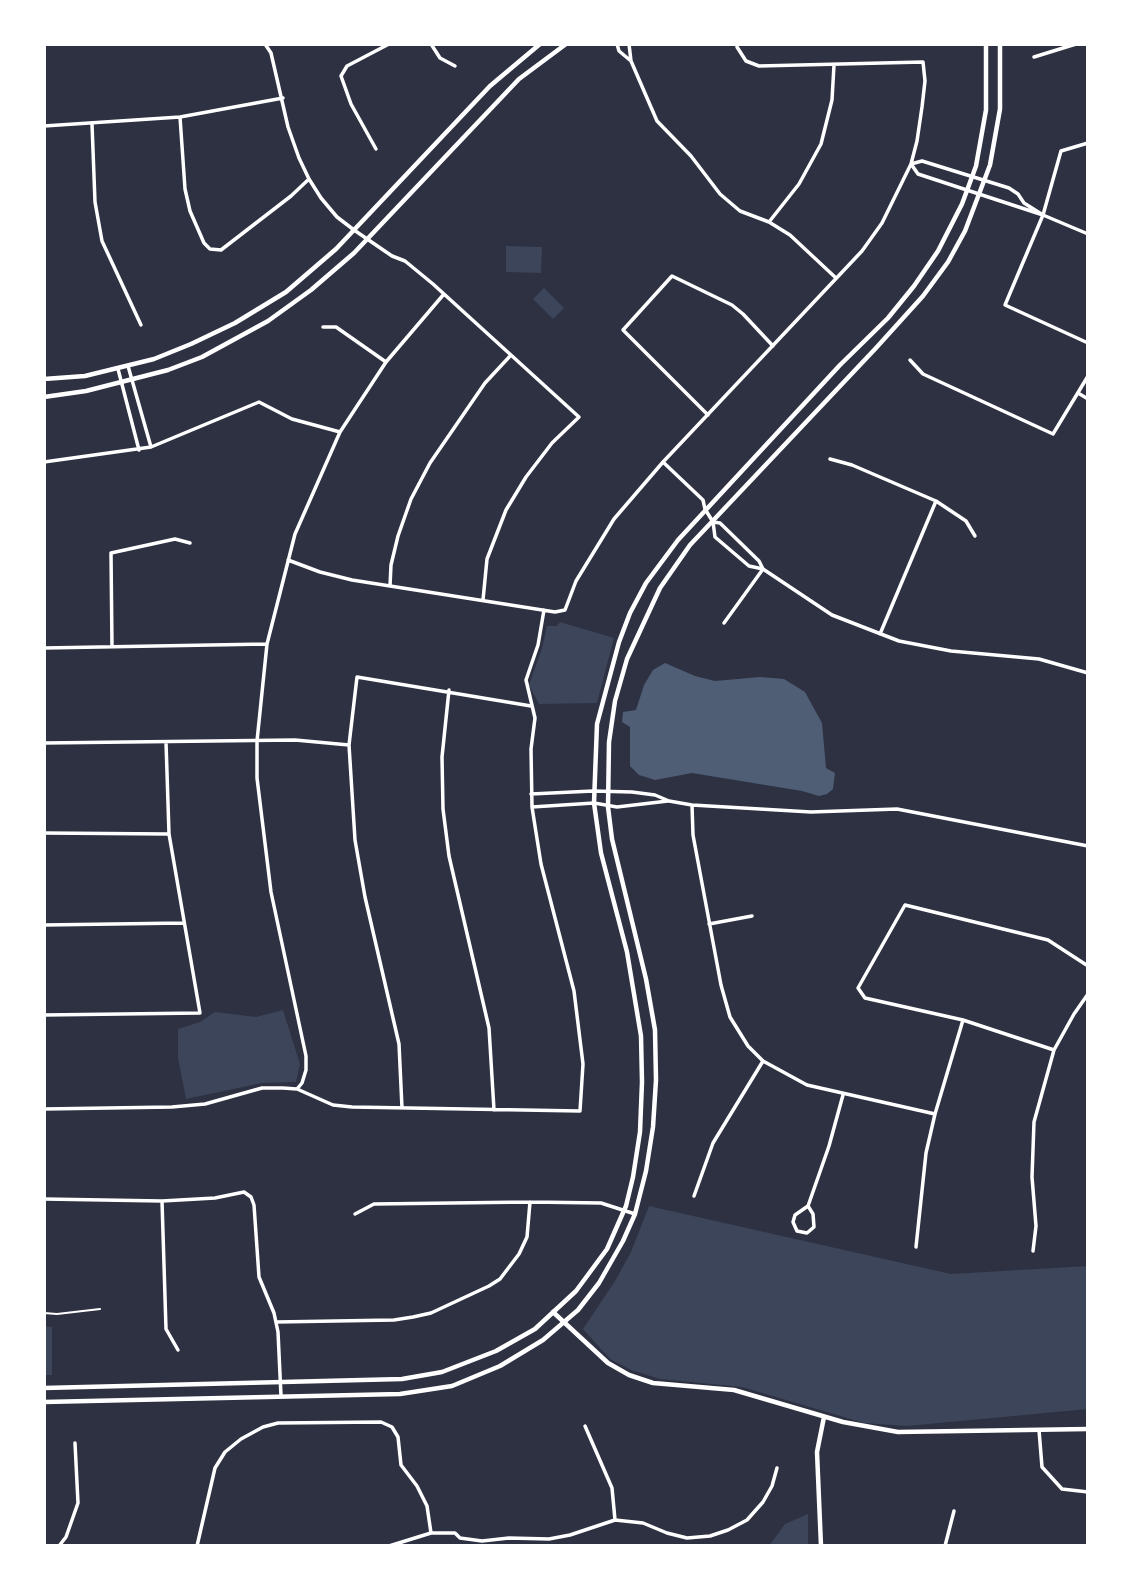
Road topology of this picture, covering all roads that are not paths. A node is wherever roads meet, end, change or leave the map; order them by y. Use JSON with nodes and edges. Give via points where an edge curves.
{"nodes":[{"id":1,"x":265,"y":44,"type":"edge"},
{"id":2,"x":389,"y":44,"type":"edge"},
{"id":3,"x":431,"y":44,"type":"edge"},
{"id":4,"x":540,"y":44,"type":"edge"},
{"id":5,"x":566,"y":44,"type":"edge"},
{"id":6,"x":617,"y":44,"type":"edge"},
{"id":7,"x":629,"y":44,"type":"edge"},
{"id":8,"x":986,"y":44,"type":"edge"},
{"id":9,"x":1000,"y":44,"type":"edge"},
{"id":10,"x":1076,"y":44,"type":"edge"},
{"id":11,"x":737,"y":47,"type":"dead end"},
{"id":12,"x":1034,"y":57,"type":"dead end"},
{"id":13,"x":631,"y":61,"type":"junction"},
{"id":14,"x":834,"y":65,"type":"junction"},
{"id":15,"x":455,"y":66,"type":"dead end"},
{"id":16,"x":283,"y":98,"type":"junction"},
{"id":17,"x":180,"y":117,"type":"junction"},
{"id":18,"x":92,"y":124,"type":"junction"},
{"id":19,"x":44,"y":126,"type":"edge"},
{"id":20,"x":1088,"y":143,"type":"edge"},
{"id":21,"x":376,"y":149,"type":"dead end"},
{"id":22,"x":911,"y":164,"type":"junction"},
{"id":23,"x":972,"y":177,"type":"junction"},
{"id":24,"x":309,"y":179,"type":"junction"},
{"id":25,"x":985,"y":181,"type":"junction"},
{"id":26,"x":967,"y":191,"type":"junction"},
{"id":27,"x":979,"y":195,"type":"junction"},
{"id":28,"x":1043,"y":215,"type":"junction"},
{"id":29,"x":769,"y":222,"type":"junction"},
{"id":30,"x":354,"y":230,"type":"junction"},
{"id":31,"x":1088,"y":234,"type":"edge"},
{"id":32,"x":368,"y":239,"type":"junction"},
{"id":33,"x":836,"y":278,"type":"junction"},
{"id":34,"x":444,"y":294,"type":"junction"},
{"id":35,"x":141,"y":325,"type":"dead end"},
{"id":36,"x":323,"y":327,"type":"dead end"},
{"id":37,"x":1088,"y":343,"type":"edge"},
{"id":38,"x":773,"y":346,"type":"junction"},
{"id":39,"x":511,"y":355,"type":"junction"},
{"id":40,"x":910,"y":360,"type":"dead end"},
{"id":41,"x":386,"y":362,"type":"junction"},
{"id":42,"x":128,"y":366,"type":"junction"},
{"id":43,"x":118,"y":369,"type":"junction"},
{"id":44,"x":1088,"y":376,"type":"edge"},
{"id":45,"x":44,"y":379,"type":"edge"},
{"id":46,"x":132,"y":381,"type":"junction"},
{"id":47,"x":122,"y":383,"type":"junction"},
{"id":48,"x":1078,"y":393,"type":"junction"},
{"id":49,"x":44,"y":397,"type":"edge"},
{"id":50,"x":1088,"y":399,"type":"edge"},
{"id":51,"x":708,"y":415,"type":"junction"},
{"id":52,"x":340,"y":432,"type":"junction"},
{"id":53,"x":151,"y":447,"type":"junction"},
{"id":54,"x":139,"y":450,"type":"junction"},
{"id":55,"x":830,"y":459,"type":"dead end"},
{"id":56,"x":663,"y":462,"type":"junction"},
{"id":57,"x":44,"y":463,"type":"edge"},
{"id":58,"x":936,"y":501,"type":"junction"},
{"id":59,"x":705,"y":509,"type":"junction"},
{"id":60,"x":713,"y":522,"type":"junction"},
{"id":61,"x":975,"y":536,"type":"dead end"},
{"id":62,"x":190,"y":543,"type":"dead end"},
{"id":63,"x":288,"y":560,"type":"junction"},
{"id":64,"x":763,"y":569,"type":"junction"},
{"id":65,"x":390,"y":586,"type":"junction"},
{"id":66,"x":483,"y":600,"type":"junction"},
{"id":67,"x":544,"y":610,"type":"junction"},
{"id":68,"x":724,"y":623,"type":"dead end"},
{"id":69,"x":880,"y":634,"type":"junction"},
{"id":70,"x":267,"y":645,"type":"junction"},
{"id":71,"x":111,"y":647,"type":"junction"},
{"id":72,"x":44,"y":648,"type":"edge"},
{"id":73,"x":1088,"y":673,"type":"edge"},
{"id":74,"x":449,"y":691,"type":"junction"},
{"id":75,"x":531,"y":706,"type":"junction"},
{"id":76,"x":257,"y":741,"type":"junction"},
{"id":77,"x":166,"y":742,"type":"junction"},
{"id":78,"x":44,"y":743,"type":"edge"},
{"id":79,"x":349,"y":745,"type":"junction"},
{"id":80,"x":593,"y":791,"type":"junction"},
{"id":81,"x":607,"y":791,"type":"junction"},
{"id":82,"x":531,"y":794,"type":"junction"},
{"id":83,"x":669,"y":801,"type":"junction"},
{"id":84,"x":594,"y":803,"type":"junction"},
{"id":85,"x":692,"y":805,"type":"junction"},
{"id":86,"x":532,"y":807,"type":"junction"},
{"id":87,"x":608,"y":807,"type":"junction"},
{"id":88,"x":44,"y":833,"type":"edge"},
{"id":89,"x":169,"y":834,"type":"junction"},
{"id":90,"x":1088,"y":846,"type":"edge"},
{"id":91,"x":752,"y":916,"type":"dead end"},
{"id":92,"x":183,"y":923,"type":"junction"},
{"id":93,"x":709,"y":924,"type":"junction"},
{"id":94,"x":44,"y":925,"type":"edge"},
{"id":95,"x":1088,"y":966,"type":"edge"},
{"id":96,"x":1088,"y":994,"type":"edge"},
{"id":97,"x":44,"y":1015,"type":"edge"},
{"id":98,"x":963,"y":1020,"type":"junction"},
{"id":99,"x":1054,"y":1050,"type":"junction"},
{"id":100,"x":763,"y":1061,"type":"junction"},
{"id":101,"x":297,"y":1089,"type":"junction"},
{"id":102,"x":842,"y":1095,"type":"junction"},
{"id":103,"x":402,"y":1108,"type":"junction"},
{"id":104,"x":44,"y":1109,"type":"edge"},
{"id":105,"x":494,"y":1110,"type":"junction"},
{"id":106,"x":935,"y":1114,"type":"junction"},
{"id":107,"x":694,"y":1196,"type":"dead end"},
{"id":108,"x":44,"y":1199,"type":"edge"},
{"id":109,"x":162,"y":1201,"type":"junction"},
{"id":110,"x":530,"y":1202,"type":"junction"},
{"id":111,"x":808,"y":1206,"type":"junction"},
{"id":112,"x":624,"y":1210,"type":"junction"},
{"id":113,"x":355,"y":1214,"type":"dead end"},
{"id":114,"x":635,"y":1214,"type":"junction"},
{"id":115,"x":916,"y":1247,"type":"dead end"},
{"id":116,"x":1033,"y":1251,"type":"dead end"},
{"id":117,"x":100,"y":1309,"type":"dead end"},
{"id":118,"x":44,"y":1312,"type":"edge"},
{"id":119,"x":554,"y":1312,"type":"junction"},
{"id":120,"x":564,"y":1321,"type":"junction"},
{"id":121,"x":275,"y":1322,"type":"junction"},
{"id":122,"x":178,"y":1350,"type":"dead end"},
{"id":123,"x":281,"y":1381,"type":"junction"},
{"id":124,"x":44,"y":1388,"type":"edge"},
{"id":125,"x":281,"y":1396,"type":"junction"},
{"id":126,"x":44,"y":1402,"type":"edge"},
{"id":127,"x":824,"y":1417,"type":"junction"},
{"id":128,"x":585,"y":1426,"type":"dead end"},
{"id":129,"x":1088,"y":1429,"type":"edge"},
{"id":130,"x":1038,"y":1430,"type":"junction"},
{"id":131,"x":75,"y":1443,"type":"dead end"},
{"id":132,"x":777,"y":1468,"type":"dead end"},
{"id":133,"x":1088,"y":1492,"type":"edge"},
{"id":134,"x":954,"y":1511,"type":"dead end"},
{"id":135,"x":615,"y":1520,"type":"junction"},
{"id":136,"x":431,"y":1533,"type":"junction"},
{"id":137,"x":59,"y":1546,"type":"edge"},
{"id":138,"x":197,"y":1546,"type":"edge"},
{"id":139,"x":389,"y":1546,"type":"edge"},
{"id":140,"x":821,"y":1546,"type":"edge"},
{"id":141,"x":945,"y":1546,"type":"edge"}],
"edges":[{"from":1,"to":16,"type":"street"},
{"from":2,"to":21,"type":"street","via":[[347,66],[341,76]]},
{"from":3,"to":15,"type":"street","via":[[440,58]]},
{"from":4,"to":30,"type":"main road","via":[[491,86]]},
{"from":5,"to":32,"type":"main road","via":[[519,79]]},
{"from":6,"to":13,"type":"street"},
{"from":7,"to":13,"type":"street"},
{"from":8,"to":23,"type":"main road","via":[[986,110]]},
{"from":9,"to":25,"type":"main road","via":[[1000,109]]},
{"from":10,"to":12,"type":"street"},
{"from":11,"to":14,"type":"street","via":[[746,61],[759,66]]},
{"from":13,"to":29,"type":"street","via":[[657,121],[720,194],[740,211]]},
{"from":14,"to":22,"type":"street","via":[[923,62],[922,107]]},
{"from":14,"to":29,"type":"street","via":[[832,100],[821,144],[799,184]]},
{"from":16,"to":17,"type":"street"},
{"from":16,"to":24,"type":"street","via":[[288,127]]},
{"from":17,"to":18,"type":"street"},
{"from":17,"to":24,"type":"street","via":[[185,189],[190,211],[210,249],[221,250]]},
{"from":18,"to":19,"type":"street"},
{"from":18,"to":35,"type":"street","via":[[95,202],[103,241]]},
{"from":20,"to":28,"type":"street","via":[[1061,151]]},
{"from":22,"to":23,"type":"street","via":[[922,161]]},
{"from":22,"to":26,"type":"street","via":[[918,174]]},
{"from":22,"to":33,"type":"street","via":[[882,223]]},
{"from":23,"to":25,"type":"street"},
{"from":23,"to":26,"type":"main road"},
{"from":24,"to":30,"type":"street","via":[[337,217]]},
{"from":25,"to":27,"type":"main road"},
{"from":25,"to":28,"type":"street","via":[[1009,188]]},
{"from":26,"to":27,"type":"street"},
{"from":26,"to":59,"type":"main road","via":[[938,251],[888,318]]},
{"from":27,"to":28,"type":"street"},
{"from":27,"to":60,"type":"main road","via":[[948,262],[923,296]]},
{"from":28,"to":31,"type":"street"},
{"from":28,"to":37,"type":"street","via":[[1005,304]]},
{"from":29,"to":33,"type":"street","via":[[790,234]]},
{"from":30,"to":32,"type":"street"},
{"from":30,"to":42,"type":"main road","via":[[286,292],[235,323]]},
{"from":32,"to":34,"type":"street","via":[[415,268]]},
{"from":32,"to":46,"type":"main road","via":[[268,321],[202,357]]},
{"from":33,"to":38,"type":"street"},
{"from":34,"to":39,"type":"street"},
{"from":34,"to":41,"type":"street"},
{"from":36,"to":41,"type":"street","via":[[336,327]]},
{"from":38,"to":51,"type":"street"},
{"from":38,"to":51,"type":"street","via":[[732,306],[672,276],[622,330]]},
{"from":39,"to":65,"type":"street","via":[[455,424],[411,499],[398,536]]},
{"from":39,"to":66,"type":"street","via":[[579,417],[552,443],[506,510],[487,559]]},
{"from":40,"to":48,"type":"street","via":[[923,374],[1053,434]]},
{"from":41,"to":52,"type":"street"},
{"from":42,"to":43,"type":"main road"},
{"from":42,"to":46,"type":"street"},
{"from":43,"to":45,"type":"main road"},
{"from":43,"to":47,"type":"street"},
{"from":44,"to":48,"type":"street"},
{"from":46,"to":47,"type":"main road"},
{"from":46,"to":53,"type":"street"},
{"from":47,"to":49,"type":"main road"},
{"from":47,"to":54,"type":"street"},
{"from":48,"to":50,"type":"street"},
{"from":51,"to":56,"type":"street"},
{"from":52,"to":53,"type":"street","via":[[292,419],[259,402]]},
{"from":52,"to":63,"type":"street"},
{"from":53,"to":54,"type":"street"},
{"from":54,"to":57,"type":"street"},
{"from":55,"to":58,"type":"street"},
{"from":56,"to":59,"type":"street","via":[[703,500]]},
{"from":56,"to":67,"type":"street","via":[[614,519],[576,581],[565,610]]},
{"from":58,"to":61,"type":"street","via":[[966,520]]},
{"from":58,"to":69,"type":"street"},
{"from":59,"to":60,"type":"street"},
{"from":59,"to":80,"type":"main road","via":[[646,583],[630,613],[597,724]]},
{"from":60,"to":64,"type":"street","via":[[720,523]]},
{"from":60,"to":64,"type":"street","via":[[715,537],[749,566]]},
{"from":60,"to":81,"type":"main road","via":[[690,545],[660,588],[627,659],[615,701]]},
{"from":62,"to":71,"type":"street","via":[[175,539],[111,553]]},
{"from":63,"to":65,"type":"street","via":[[320,572]]},
{"from":63,"to":70,"type":"street"},
{"from":64,"to":68,"type":"street"},
{"from":64,"to":69,"type":"street","via":[[832,615]]},
{"from":65,"to":66,"type":"street"},
{"from":66,"to":67,"type":"street"},
{"from":67,"to":75,"type":"street","via":[[526,680]]},
{"from":69,"to":73,"type":"street","via":[[951,651],[1040,659]]},
{"from":70,"to":71,"type":"street"},
{"from":70,"to":76,"type":"street"},
{"from":71,"to":72,"type":"street"},
{"from":74,"to":75,"type":"street"},
{"from":74,"to":79,"type":"street","via":[[357,677]]},
{"from":74,"to":105,"type":"street","via":[[442,757],[443,808],[449,856],[489,1028]]},
{"from":75,"to":82,"type":"street","via":[[535,718]]},
{"from":76,"to":77,"type":"street"},
{"from":76,"to":79,"type":"street"},
{"from":76,"to":101,"type":"street","via":[[271,891],[306,1056],[306,1070]]},
{"from":77,"to":78,"type":"street"},
{"from":77,"to":89,"type":"street"},
{"from":79,"to":103,"type":"street","via":[[355,840],[399,1045]]},
{"from":80,"to":81,"type":"street"},
{"from":80,"to":82,"type":"street"},
{"from":80,"to":84,"type":"main road"},
{"from":81,"to":83,"type":"street","via":[[655,795]]},
{"from":81,"to":87,"type":"main road"},
{"from":82,"to":86,"type":"street"},
{"from":83,"to":85,"type":"street"},
{"from":83,"to":87,"type":"street"},
{"from":84,"to":86,"type":"street"},
{"from":84,"to":87,"type":"street"},
{"from":84,"to":112,"type":"main road","via":[[641,1035],[640,1132]]},
{"from":85,"to":90,"type":"street","via":[[826,813],[897,809]]},
{"from":85,"to":93,"type":"street"},
{"from":86,"to":105,"type":"street","via":[[541,864],[574,991],[583,1064],[580,1111]]},
{"from":87,"to":114,"type":"main road","via":[[655,1030],[653,1126]]},
{"from":88,"to":89,"type":"street"},
{"from":89,"to":92,"type":"street"},
{"from":91,"to":93,"type":"street"},
{"from":92,"to":94,"type":"street"},
{"from":92,"to":97,"type":"street","via":[[201,1013]]},
{"from":93,"to":100,"type":"street","via":[[730,1017]]},
{"from":95,"to":98,"type":"street","via":[[1048,940],[905,905],[859,988],[865,998]]},
{"from":96,"to":99,"type":"street"},
{"from":98,"to":99,"type":"street"},
{"from":98,"to":106,"type":"street"},
{"from":99,"to":116,"type":"street","via":[[1034,1122]]},
{"from":100,"to":102,"type":"street","via":[[807,1086]]},
{"from":100,"to":107,"type":"street","via":[[713,1143]]},
{"from":101,"to":103,"type":"street","via":[[333,1105]]},
{"from":101,"to":104,"type":"street","via":[[262,1088],[205,1104],[173,1107]]},
{"from":102,"to":106,"type":"street"},
{"from":102,"to":111,"type":"street"},
{"from":103,"to":105,"type":"street"},
{"from":106,"to":115,"type":"street"},
{"from":108,"to":109,"type":"street"},
{"from":109,"to":121,"type":"street","via":[[244,1192],[251,1196],[259,1277]]},
{"from":109,"to":122,"type":"street","via":[[166,1329]]},
{"from":110,"to":112,"type":"street","via":[[592,1202]]},
{"from":110,"to":113,"type":"street","via":[[374,1204]]},
{"from":110,"to":121,"type":"street","via":[[523,1246],[513,1264],[489,1286],[413,1317]]},
{"from":111,"to":111,"type":"street","via":[[795,1215],[797,1231],[807,1233],[814,1227]]},
{"from":112,"to":114,"type":"street"},
{"from":112,"to":119,"type":"main road","via":[[607,1249]]},
{"from":114,"to":120,"type":"main road","via":[[599,1283]]},
{"from":117,"to":118,"type":"lane"},
{"from":119,"to":120,"type":"main road"},
{"from":119,"to":123,"type":"main road","via":[[535,1329],[496,1351],[442,1372],[402,1379]]},
{"from":120,"to":125,"type":"main road","via":[[512,1360],[452,1385],[400,1394]]},
{"from":120,"to":127,"type":"main road","via":[[608,1363],[629,1375],[653,1383],[742,1392]]},
{"from":121,"to":123,"type":"street"},
{"from":123,"to":124,"type":"main road"},
{"from":123,"to":125,"type":"street"},
{"from":125,"to":126,"type":"main road"},
{"from":127,"to":130,"type":"main road","via":[[898,1432]]},
{"from":127,"to":140,"type":"main road","via":[[817,1452]]},
{"from":128,"to":135,"type":"street","via":[[612,1488]]},
{"from":129,"to":130,"type":"main road"},
{"from":130,"to":133,"type":"street","via":[[1042,1467],[1062,1489]]},
{"from":131,"to":137,"type":"street","via":[[78,1503]]},
{"from":132,"to":135,"type":"street","via":[[764,1502],[747,1520],[710,1536],[687,1538],[643,1523]]},
{"from":134,"to":141,"type":"street"},
{"from":135,"to":136,"type":"street","via":[[549,1539],[482,1541]]},
{"from":136,"to":138,"type":"street","via":[[427,1506],[401,1465],[398,1437],[392,1427],[381,1422],[278,1423],[241,1439],[225,1452],[215,1468]]},
{"from":136,"to":139,"type":"street"}]}
